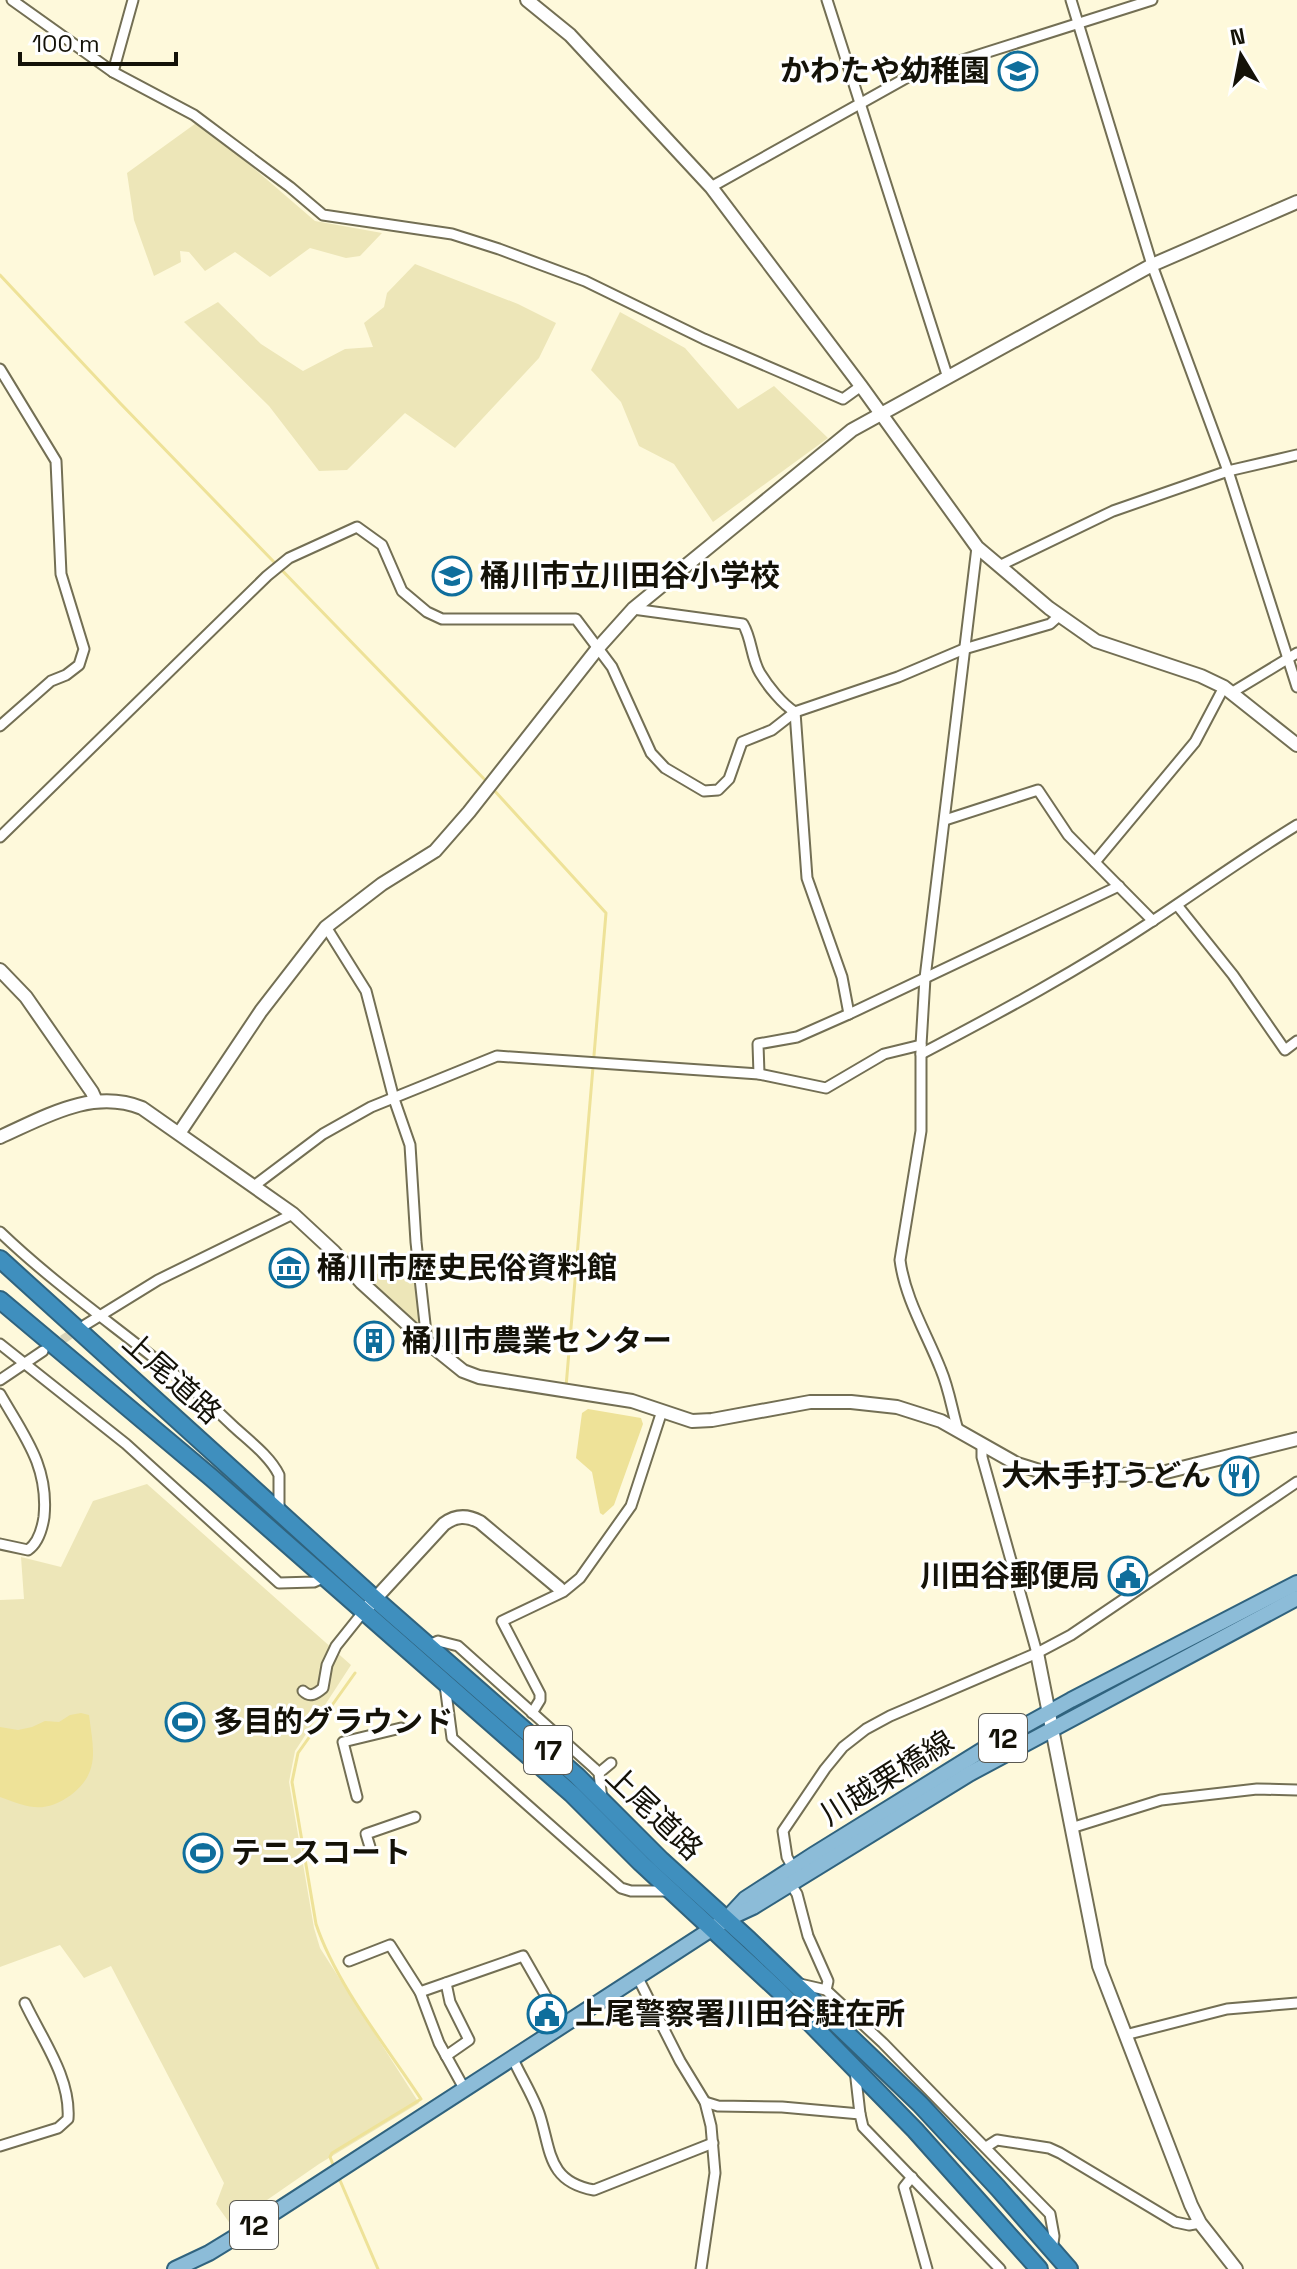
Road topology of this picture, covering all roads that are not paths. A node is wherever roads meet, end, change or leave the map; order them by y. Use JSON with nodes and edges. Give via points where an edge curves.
{"nodes":[{"id":1,"x":12,"y":0,"type":"edge"},
{"id":2,"x":133,"y":0,"type":"edge"},
{"id":3,"x":527,"y":0,"type":"edge"},
{"id":4,"x":827,"y":0,"type":"edge"},
{"id":5,"x":1071,"y":0,"type":"edge"},
{"id":6,"x":1152,"y":0,"type":"edge"},
{"id":7,"x":1079,"y":24,"type":"junction"},
{"id":8,"x":113,"y":72,"type":"junction"},
{"id":9,"x":860,"y":104,"type":"junction"},
{"id":10,"x":711,"y":187,"type":"junction"},
{"id":11,"x":1297,"y":202,"type":"edge"},
{"id":12,"x":1152,"y":265,"type":"junction"},
{"id":13,"x":0,"y":369,"type":"edge"},
{"id":14,"x":948,"y":378,"type":"junction"},
{"id":15,"x":861,"y":386,"type":"junction"},
{"id":16,"x":881,"y":414,"type":"junction"},
{"id":17,"x":1297,"y":455,"type":"edge"},
{"id":18,"x":1228,"y":471,"type":"junction"},
{"id":19,"x":977,"y":547,"type":"junction"},
{"id":20,"x":999,"y":566,"type":"junction"},
{"id":21,"x":633,"y":609,"type":"junction"},
{"id":22,"x":1059,"y":616,"type":"junction"},
{"id":23,"x":598,"y":648,"type":"junction"},
{"id":24,"x":964,"y":649,"type":"junction"},
{"id":25,"x":1292,"y":655,"type":"edge"},
{"id":26,"x":1297,"y":687,"type":"edge"},
{"id":27,"x":1228,"y":690,"type":"junction"},
{"id":28,"x":795,"y":712,"type":"junction"},
{"id":29,"x":0,"y":726,"type":"edge"},
{"id":30,"x":1297,"y":745,"type":"edge"},
{"id":31,"x":945,"y":820,"type":"junction"},
{"id":32,"x":1297,"y":825,"type":"edge"},
{"id":33,"x":0,"y":837,"type":"edge"},
{"id":34,"x":1095,"y":862,"type":"junction"},
{"id":35,"x":1119,"y":886,"type":"junction"},
{"id":36,"x":1177,"y":905,"type":"junction"},
{"id":37,"x":1153,"y":921,"type":"junction"},
{"id":38,"x":326,"y":927,"type":"junction"},
{"id":39,"x":0,"y":970,"type":"edge"},
{"id":40,"x":925,"y":978,"type":"junction"},
{"id":41,"x":849,"y":1014,"type":"junction"},
{"id":42,"x":1297,"y":1041,"type":"edge"},
{"id":43,"x":921,"y":1050,"type":"junction"},
{"id":44,"x":759,"y":1074,"type":"junction"},
{"id":45,"x":394,"y":1099,"type":"junction"},
{"id":46,"x":96,"y":1101,"type":"junction"},
{"id":47,"x":180,"y":1132,"type":"junction"},
{"id":48,"x":0,"y":1137,"type":"edge"},
{"id":49,"x":254,"y":1186,"type":"junction"},
{"id":50,"x":293,"y":1214,"type":"junction"},
{"id":51,"x":0,"y":1232,"type":"edge"},
{"id":52,"x":0,"y":1259,"type":"edge"},
{"id":53,"x":0,"y":1300,"type":"edge"},
{"id":54,"x":100,"y":1315,"type":"junction"},
{"id":55,"x":85,"y":1325,"type":"tunnel mouth"},
{"id":56,"x":427,"y":1342,"type":"junction"},
{"id":57,"x":0,"y":1344,"type":"edge"},
{"id":58,"x":43,"y":1351,"type":"tunnel mouth"},
{"id":59,"x":24,"y":1363,"type":"junction"},
{"id":60,"x":0,"y":1380,"type":"edge"},
{"id":61,"x":0,"y":1394,"type":"edge"},
{"id":62,"x":662,"y":1411,"type":"junction"},
{"id":63,"x":958,"y":1430,"type":"junction"},
{"id":64,"x":1297,"y":1439,"type":"edge"},
{"id":65,"x":982,"y":1445,"type":"junction"},
{"id":66,"x":1297,"y":1482,"type":"edge"},
{"id":67,"x":279,"y":1511,"type":"junction"},
{"id":68,"x":0,"y":1544,"type":"edge"},
{"id":69,"x":325,"y":1577,"type":"junction"},
{"id":70,"x":1297,"y":1583,"type":"edge"},
{"id":71,"x":559,"y":1588,"type":"dead end"},
{"id":72,"x":1297,"y":1598,"type":"edge"},
{"id":73,"x":369,"y":1605,"type":"junction"},
{"id":74,"x":429,"y":1645,"type":"junction"},
{"id":75,"x":1037,"y":1653,"type":"junction"},
{"id":76,"x":445,"y":1685,"type":"junction"},
{"id":77,"x":303,"y":1691,"type":"dead end"},
{"id":78,"x":1049,"y":1712,"type":"junction"},
{"id":79,"x":532,"y":1713,"type":"junction"},
{"id":80,"x":401,"y":1728,"type":"dead end"},
{"id":81,"x":1052,"y":1729,"type":"junction"},
{"id":82,"x":611,"y":1763,"type":"dead end"},
{"id":83,"x":599,"y":1773,"type":"junction"},
{"id":84,"x":1297,"y":1790,"type":"edge"},
{"id":85,"x":357,"y":1797,"type":"dead end"},
{"id":86,"x":602,"y":1800,"type":"junction"},
{"id":87,"x":415,"y":1817,"type":"dead end"},
{"id":88,"x":1071,"y":1828,"type":"junction"},
{"id":89,"x":370,"y":1847,"type":"dead end"},
{"id":90,"x":793,"y":1868,"type":"junction"},
{"id":91,"x":790,"y":1883,"type":"junction"},
{"id":92,"x":673,"y":1891,"type":"junction"},
{"id":93,"x":720,"y":1924,"type":"junction"},
{"id":94,"x":349,"y":1961,"type":"dead end"},
{"id":95,"x":638,"y":1978,"type":"junction"},
{"id":96,"x":793,"y":1982,"type":"junction"},
{"id":97,"x":446,"y":1983,"type":"junction"},
{"id":98,"x":826,"y":1990,"type":"junction"},
{"id":99,"x":420,"y":1992,"type":"junction"},
{"id":100,"x":25,"y":2003,"type":"dead end"},
{"id":101,"x":1297,"y":2003,"type":"edge"},
{"id":102,"x":563,"y":2026,"type":"junction"},
{"id":103,"x":1125,"y":2035,"type":"junction"},
{"id":104,"x":446,"y":2056,"type":"junction"},
{"id":105,"x":513,"y":2059,"type":"junction"},
{"id":106,"x":855,"y":2068,"type":"junction"},
{"id":107,"x":465,"y":2090,"type":"junction"},
{"id":108,"x":705,"y":2102,"type":"junction"},
{"id":109,"x":860,"y":2114,"type":"junction"},
{"id":110,"x":713,"y":2143,"type":"junction"},
{"id":111,"x":0,"y":2146,"type":"edge"},
{"id":112,"x":986,"y":2147,"type":"junction"},
{"id":113,"x":912,"y":2177,"type":"junction"},
{"id":114,"x":1200,"y":2223,"type":"junction"},
{"id":115,"x":1052,"y":2250,"type":"junction"},
{"id":116,"x":175,"y":2269,"type":"edge"},
{"id":117,"x":701,"y":2269,"type":"edge"},
{"id":118,"x":927,"y":2269,"type":"edge"},
{"id":119,"x":1000,"y":2269,"type":"edge"},
{"id":120,"x":1039,"y":2269,"type":"edge"},
{"id":121,"x":1069,"y":2269,"type":"edge"},
{"id":122,"x":1236,"y":2269,"type":"edge"}],
"edges":[{"from":1,"to":8,"type":"street"},
{"from":2,"to":8,"type":"street"},
{"from":3,"to":10,"type":"street","via":[[570,35]]},
{"from":4,"to":9,"type":"street"},
{"from":5,"to":7,"type":"street"},
{"from":6,"to":7,"type":"street"},
{"from":7,"to":9,"type":"street","via":[[906,78]]},
{"from":7,"to":12,"type":"street"},
{"from":8,"to":15,"type":"street","via":[[194,115],[323,215],[452,234],[585,281],[843,399]]},
{"from":9,"to":10,"type":"street"},
{"from":9,"to":14,"type":"street"},
{"from":10,"to":15,"type":"street"},
{"from":11,"to":12,"type":"street"},
{"from":12,"to":14,"type":"street"},
{"from":12,"to":18,"type":"street"},
{"from":13,"to":29,"type":"street","via":[[56,461],[61,574],[84,649],[79,665],[51,681]]},
{"from":14,"to":16,"type":"street"},
{"from":15,"to":16,"type":"street"},
{"from":16,"to":19,"type":"street"},
{"from":16,"to":21,"type":"street","via":[[852,430]]},
{"from":17,"to":18,"type":"street"},
{"from":18,"to":20,"type":"street","via":[[1113,511]]},
{"from":18,"to":25,"type":"street"},
{"from":19,"to":20,"type":"street"},
{"from":19,"to":24,"type":"street"},
{"from":20,"to":22,"type":"street"},
{"from":21,"to":23,"type":"street"},
{"from":21,"to":28,"type":"street","via":[[743,624],[759,672]]},
{"from":22,"to":24,"type":"street","via":[[1050,624]]},
{"from":22,"to":27,"type":"street","via":[[1096,641]]},
{"from":23,"to":28,"type":"street","via":[[651,753],[665,768],[704,791],[718,790],[729,779],[742,742],[772,730]]},
{"from":23,"to":33,"type":"street","via":[[576,619],[442,619],[427,612],[402,591],[382,545],[357,527],[289,558],[271,573]]},
{"from":23,"to":38,"type":"street","via":[[435,851]]},
{"from":24,"to":28,"type":"street"},
{"from":24,"to":31,"type":"street"},
{"from":25,"to":26,"type":"street"},
{"from":25,"to":27,"type":"street"},
{"from":27,"to":30,"type":"street"},
{"from":27,"to":34,"type":"street","via":[[1195,742]]},
{"from":28,"to":41,"type":"street","via":[[807,878],[842,977]]},
{"from":31,"to":34,"type":"street","via":[[1038,790],[1068,835]]},
{"from":31,"to":40,"type":"street"},
{"from":32,"to":36,"type":"street"},
{"from":34,"to":35,"type":"street"},
{"from":35,"to":37,"type":"street"},
{"from":35,"to":40,"type":"street"},
{"from":36,"to":37,"type":"street"},
{"from":36,"to":42,"type":"street","via":[[1285,1050]]},
{"from":37,"to":43,"type":"street","via":[[1038,992]]},
{"from":38,"to":45,"type":"street","via":[[366,991]]},
{"from":38,"to":47,"type":"street","via":[[261,1011]]},
{"from":39,"to":46,"type":"street","via":[[26,997]]},
{"from":40,"to":41,"type":"street"},
{"from":40,"to":43,"type":"street"},
{"from":41,"to":44,"type":"street","via":[[797,1037],[758,1044]]},
{"from":43,"to":44,"type":"street","via":[[884,1054],[826,1088]]},
{"from":43,"to":63,"type":"street","via":[[921,1131],[900,1260]]},
{"from":44,"to":45,"type":"street","via":[[497,1056]]},
{"from":45,"to":49,"type":"street","via":[[323,1134]]},
{"from":45,"to":56,"type":"street","via":[[413,1158]]},
{"from":46,"to":47,"type":"street","via":[[131,1103]]},
{"from":46,"to":48,"type":"street","via":[[72,1105]]},
{"from":47,"to":49,"type":"street"},
{"from":49,"to":50,"type":"street"},
{"from":50,"to":54,"type":"street","via":[[158,1280]]},
{"from":50,"to":56,"type":"street"},
{"from":51,"to":54,"type":"street"},
{"from":52,"to":67,"type":"highway","name":"上尾道路","number":"17"},
{"from":53,"to":69,"type":"highway","name":"上尾道路","number":"17"},
{"from":54,"to":55,"type":"street"},
{"from":54,"to":67,"type":"street","via":[[193,1389],[269,1461],[279,1475]]},
{"from":56,"to":62,"type":"street","via":[[479,1377],[632,1401]]},
{"from":57,"to":59,"type":"street"},
{"from":58,"to":59,"type":"street"},
{"from":59,"to":60,"type":"street"},
{"from":59,"to":69,"type":"street","via":[[126,1444],[279,1583]]},
{"from":61,"to":68,"type":"street","via":[[45,1486],[43,1527],[35,1545],[28,1550]]},
{"from":62,"to":63,"type":"street","via":[[692,1421],[810,1402],[851,1402],[897,1407]]},
{"from":62,"to":79,"type":"street","via":[[631,1506],[580,1578],[563,1592],[502,1621],[540,1694]]},
{"from":63,"to":65,"type":"street"},
{"from":64,"to":65,"type":"street","via":[[1177,1471],[1137,1476],[1034,1471]]},
{"from":65,"to":75,"type":"street"},
{"from":66,"to":75,"type":"street","via":[[1122,1603]]},
{"from":67,"to":73,"type":"highway","name":"上尾道路","number":"17"},
{"from":69,"to":73,"type":"highway","name":"上尾道路","number":"17"},
{"from":70,"to":78,"type":"main road","name":"川越栗橋線","number":"12"},
{"from":71,"to":73,"type":"street","via":[[485,1526],[463,1517],[444,1524]]},
{"from":72,"to":81,"type":"main road","name":"川越栗橋線","number":"12"},
{"from":73,"to":74,"type":"highway","name":"上尾道路","number":"17"},
{"from":73,"to":76,"type":"highway","name":"上尾道路","number":"17"},
{"from":73,"to":77,"type":"street","via":[[336,1646],[323,1688],[314,1695]]},
{"from":74,"to":79,"type":"street","via":[[438,1641],[458,1646]]},
{"from":74,"to":86,"type":"highway","name":"上尾道路","number":"17"},
{"from":75,"to":78,"type":"street"},
{"from":75,"to":90,"type":"street","via":[[890,1716],[843,1747],[783,1831]]},
{"from":76,"to":92,"type":"highway","name":"上尾道路","number":"17","via":[[522,1748]]},
{"from":76,"to":92,"type":"street","via":[[452,1738],[621,1888]]},
{"from":78,"to":81,"type":"street"},
{"from":78,"to":90,"type":"main road","name":"川越栗橋線","number":"12"},
{"from":79,"to":83,"type":"street"},
{"from":80,"to":85,"type":"street","via":[[343,1742]]},
{"from":81,"to":88,"type":"street"},
{"from":81,"to":91,"type":"main road","name":"川越栗橋線","number":"12"},
{"from":82,"to":83,"type":"street"},
{"from":83,"to":86,"type":"street"},
{"from":84,"to":88,"type":"street","via":[[1161,1800]]},
{"from":86,"to":93,"type":"highway","name":"上尾道路","number":"17"},
{"from":87,"to":89,"type":"street","via":[[366,1834]]},
{"from":88,"to":103,"type":"street","via":[[1099,1966]]},
{"from":90,"to":93,"type":"main road","name":"川越栗橋線","number":"12","via":[[745,1899]]},
{"from":91,"to":93,"type":"main road","name":"川越栗橋線","number":"12"},
{"from":91,"to":98,"type":"street","via":[[828,1981]]},
{"from":92,"to":93,"type":"highway","name":"上尾道路","number":"17"},
{"from":93,"to":95,"type":"main road","name":"川越栗橋線","number":"12"},
{"from":93,"to":96,"type":"highway","name":"上尾道路","number":"17"},
{"from":93,"to":106,"type":"highway","name":"上尾道路","number":"17"},
{"from":94,"to":99,"type":"street","via":[[390,1945]]},
{"from":95,"to":102,"type":"main road","name":"川越栗橋線","number":"12"},
{"from":95,"to":108,"type":"street"},
{"from":96,"to":98,"type":"street"},
{"from":96,"to":115,"type":"highway","name":"上尾道路","number":"17","via":[[920,2104]]},
{"from":97,"to":99,"type":"street"},
{"from":97,"to":102,"type":"street","via":[[523,1956]]},
{"from":97,"to":104,"type":"street","via":[[469,2040]]},
{"from":98,"to":112,"type":"street"},
{"from":99,"to":104,"type":"street"},
{"from":100,"to":111,"type":"street","via":[[56,2062],[68,2119],[58,2128]]},
{"from":101,"to":103,"type":"street","via":[[1227,2009]]},
{"from":102,"to":105,"type":"main road","name":"川越栗橋線","number":"12"},
{"from":103,"to":114,"type":"street"},
{"from":104,"to":107,"type":"street"},
{"from":105,"to":107,"type":"main road","name":"川越栗橋線","number":"12"},
{"from":105,"to":110,"type":"street","via":[[539,2114],[550,2159],[581,2188],[594,2190]]},
{"from":106,"to":109,"type":"street"},
{"from":106,"to":120,"type":"highway","name":"上尾道路","number":"17"},
{"from":107,"to":116,"type":"main road","name":"川越栗橋線","number":"12","via":[[234,2238]]},
{"from":108,"to":109,"type":"street"},
{"from":108,"to":110,"type":"street"},
{"from":109,"to":113,"type":"street","via":[[863,2127]]},
{"from":110,"to":117,"type":"street","via":[[715,2173]]},
{"from":112,"to":114,"type":"street","via":[[997,2140],[1049,2148],[1175,2222]]},
{"from":112,"to":115,"type":"street","via":[[1050,2214]]},
{"from":113,"to":118,"type":"street","via":[[904,2187]]},
{"from":113,"to":119,"type":"street"},
{"from":114,"to":122,"type":"street"},
{"from":115,"to":121,"type":"highway","name":"上尾道路","number":"17"}]}
